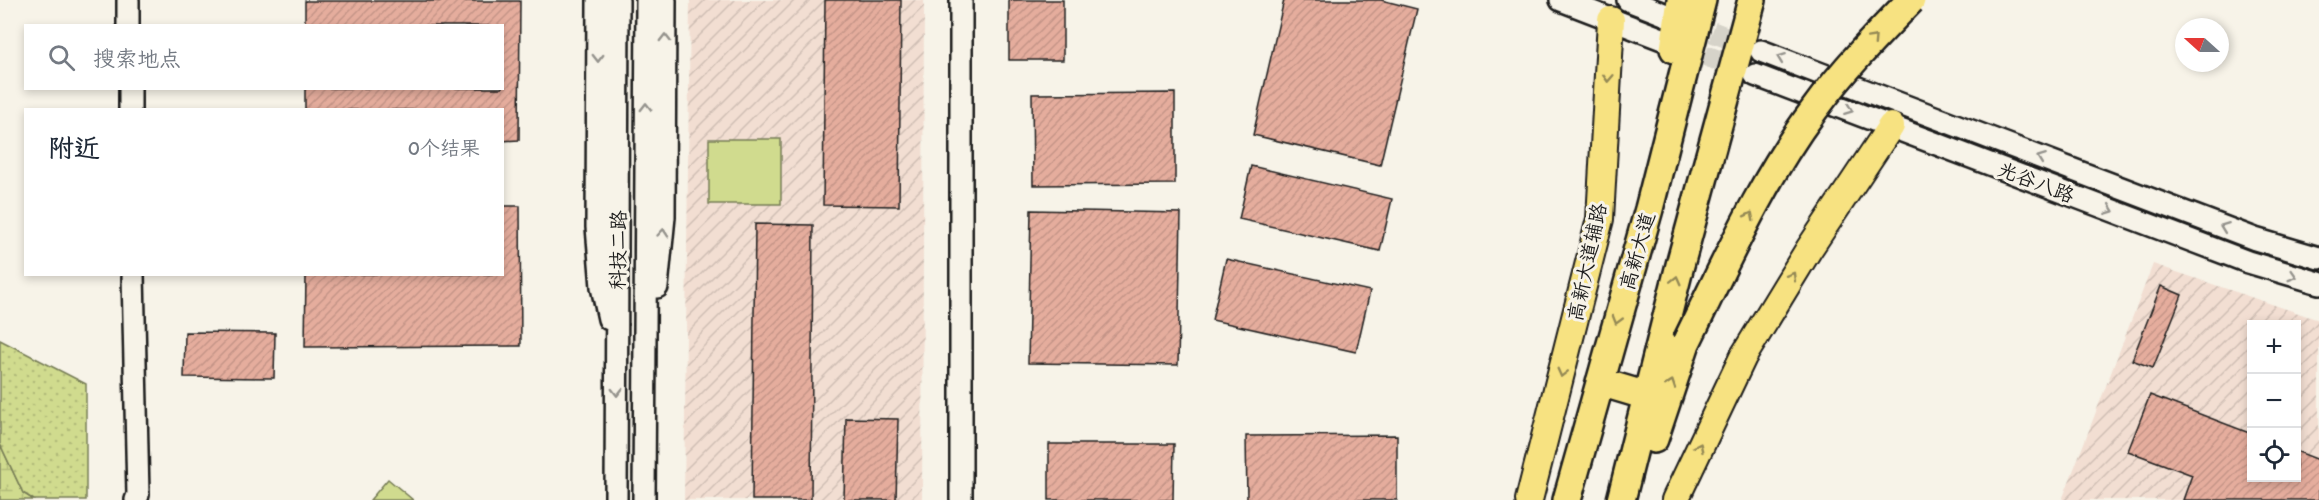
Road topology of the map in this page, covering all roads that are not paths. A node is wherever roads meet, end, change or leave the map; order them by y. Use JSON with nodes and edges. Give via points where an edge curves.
{"nodes":[{"id":1,"x":128,"y":0,"type":"edge"},
{"id":2,"x":598,"y":0,"type":"edge"},
{"id":3,"x":618,"y":0,"type":"edge"},
{"id":4,"x":647,"y":0,"type":"edge"},
{"id":5,"x":665,"y":0,"type":"edge"},
{"id":6,"x":961,"y":0,"type":"edge"},
{"id":7,"x":1561,"y":0,"type":"edge"},
{"id":8,"x":1628,"y":0,"type":"edge"},
{"id":9,"x":1702,"y":0,"type":"edge"},
{"id":10,"x":1911,"y":0,"type":"edge"},
{"id":11,"x":1675,"y":8,"type":"edge"},
{"id":12,"x":1750,"y":10,"type":"edge"},
{"id":13,"x":1611,"y":20,"type":"junction"},
{"id":14,"x":128,"y":24,"type":"edge"},
{"id":15,"x":1670,"y":42,"type":"tunnel mouth"},
{"id":16,"x":1761,"y":51,"type":"tunnel mouth"},
{"id":17,"x":1755,"y":75,"type":"tunnel mouth"},
{"id":18,"x":130,"y":90,"type":"edge"},
{"id":19,"x":130,"y":108,"type":"edge"},
{"id":20,"x":1891,"y":126,"type":"junction"},
{"id":21,"x":1649,"y":209,"type":"junction"},
{"id":22,"x":2319,"y":258,"type":"edge"},
{"id":23,"x":133,"y":276,"type":"edge"},
{"id":24,"x":2319,"y":284,"type":"edge"},
{"id":25,"x":645,"y":353,"type":"junction"},
{"id":26,"x":617,"y":354,"type":"junction"},
{"id":27,"x":1600,"y":382,"type":"junction"},
{"id":28,"x":1647,"y":396,"type":"junction"},
{"id":29,"x":139,"y":498,"type":"edge"},
{"id":30,"x":616,"y":500,"type":"edge"},
{"id":31,"x":644,"y":500,"type":"edge"},
{"id":32,"x":962,"y":500,"type":"edge"},
{"id":33,"x":1529,"y":500,"type":"edge"},
{"id":34,"x":1567,"y":500,"type":"edge"},
{"id":35,"x":1622,"y":500,"type":"edge"},
{"id":36,"x":1635,"y":500,"type":"edge"},
{"id":37,"x":1675,"y":500,"type":"edge"}],
"edges":[{"from":1,"to":14,"type":"street"},
{"from":2,"to":26,"type":"street","one_way":true,"via":[[597,227],[602,288]]},
{"from":3,"to":26,"type":"street","name":"科技二路"},
{"from":25,"to":4,"type":"street","name":"科技二路","one_way":true},
{"from":25,"to":5,"type":"street","one_way":true,"via":[[659,278],[664,218]]},
{"from":6,"to":32,"type":"street"},
{"from":7,"to":13,"type":"street"},
{"from":8,"to":11,"type":"street"},
{"from":9,"to":21,"type":"highway","name":"高新大道"},
{"from":36,"to":10,"type":"highway","one_way":true,"bridge":true,"via":[[1686,343],[1763,190],[1814,110],[1869,43]]},
{"from":11,"to":21,"type":"highway"},
{"from":28,"to":12,"type":"highway","one_way":true},
{"from":13,"to":15,"type":"street"},
{"from":13,"to":33,"type":"main road","name":"高新大道辅路","one_way":true,"via":[[1600,219]]},
{"from":22,"to":16,"type":"street","name":"光谷八路","one_way":true,"via":[[2256,239]]},
{"from":17,"to":20,"type":"street","name":"光谷八路","one_way":true},
{"from":18,"to":19,"type":"street"},
{"from":20,"to":24,"type":"street","name":"光谷八路","one_way":true,"via":[[2248,262]]},
{"from":37,"to":20,"type":"main road","one_way":true,"via":[[1743,357]]},
{"from":21,"to":27,"type":"highway","name":"高新大道","one_way":true},
{"from":23,"to":29,"type":"street"},
{"from":25,"to":31,"type":"street","name":"科技二路"},
{"from":26,"to":30,"type":"street","name":"科技二路","one_way":true},
{"from":27,"to":28,"type":"highway"},
{"from":27,"to":34,"type":"highway","name":"高新大道"},
{"from":28,"to":35,"type":"highway"}]}
